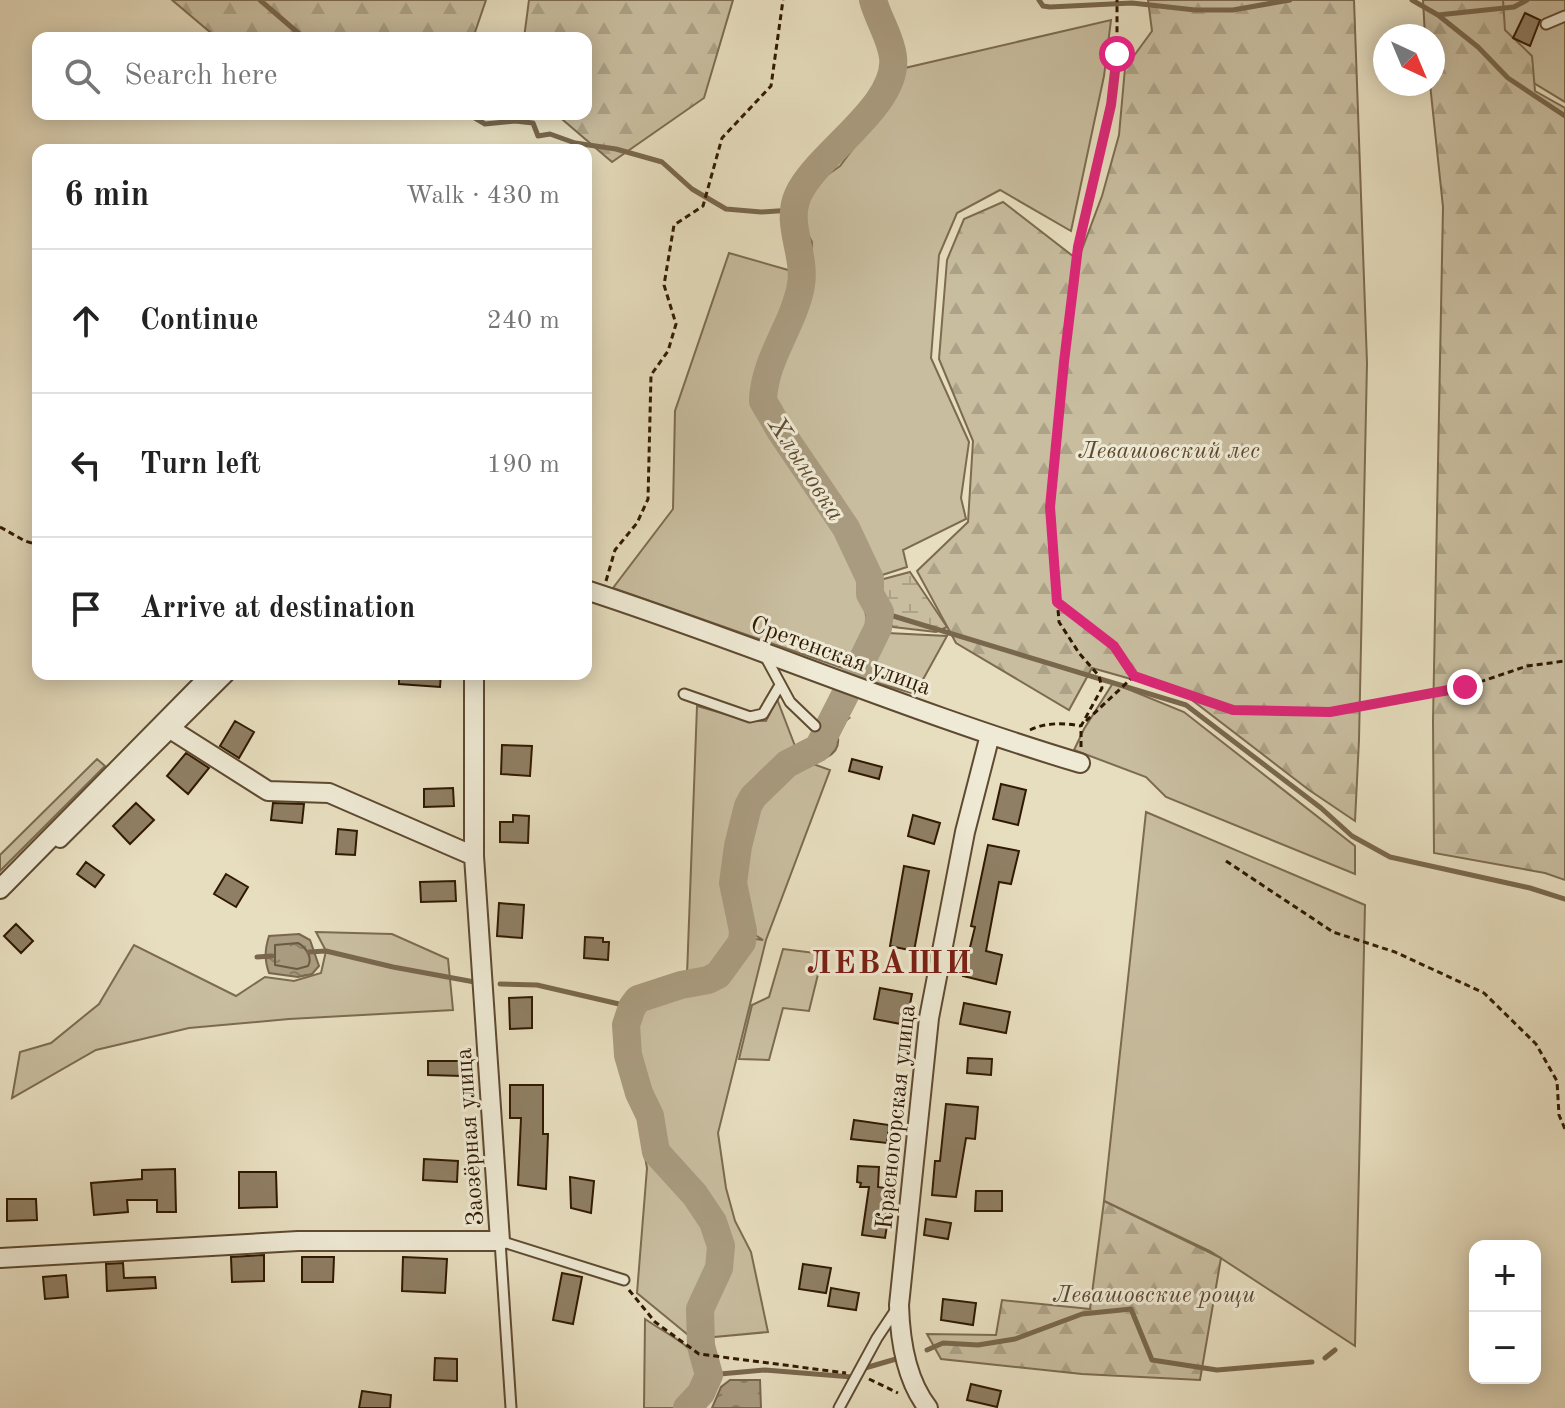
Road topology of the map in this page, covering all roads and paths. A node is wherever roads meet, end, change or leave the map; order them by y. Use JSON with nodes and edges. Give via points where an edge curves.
{"nodes":[{"id":1,"x":783,"y":0,"type":"edge"},
{"id":2,"x":1117,"y":0,"type":"edge"},
{"id":3,"x":1565,"y":16,"type":"edge"},
{"id":4,"x":1546,"y":24,"type":"dead end"},
{"id":5,"x":0,"y":527,"type":"edge"},
{"id":6,"x":32,"y":543,"type":"edge"},
{"id":7,"x":594,"y":593,"type":"edge"},
{"id":8,"x":1057,"y":602,"type":"junction"},
{"id":9,"x":761,"y":650,"type":"junction"},
{"id":10,"x":1565,"y":661,"type":"edge"},
{"id":11,"x":1134,"y":676,"type":"junction"},
{"id":12,"x":207,"y":680,"type":"edge"},
{"id":13,"x":220,"y":680,"type":"edge"},
{"id":14,"x":474,"y":680,"type":"edge"},
{"id":15,"x":780,"y":685,"type":"junction"},
{"id":16,"x":684,"y":694,"type":"dead end"},
{"id":17,"x":815,"y":726,"type":"dead end"},
{"id":18,"x":1081,"y":726,"type":"junction"},
{"id":19,"x":168,"y":728,"type":"junction"},
{"id":20,"x":998,"y":738,"type":"junction"},
{"id":21,"x":1080,"y":763,"type":"joint"},
{"id":22,"x":474,"y":856,"type":"junction"},
{"id":23,"x":1226,"y":861,"type":"dead end"},
{"id":24,"x":0,"y":889,"type":"edge"},
{"id":25,"x":0,"y":900,"type":"edge"},
{"id":26,"x":1565,"y":1129,"type":"edge"},
{"id":27,"x":500,"y":1241,"type":"junction"},
{"id":28,"x":0,"y":1258,"type":"edge"},
{"id":29,"x":624,"y":1280,"type":"joint"},
{"id":30,"x":899,"y":1305,"type":"junction"},
{"id":31,"x":858,"y":1375,"type":"junction"},
{"id":32,"x":904,"y":1399,"type":"dead end"},
{"id":33,"x":511,"y":1408,"type":"edge"},
{"id":34,"x":839,"y":1408,"type":"edge"},
{"id":35,"x":928,"y":1408,"type":"edge"}],
"edges":[{"from":1,"to":7,"type":"path","via":[[771,86],[722,138],[703,206],[674,225],[664,285],[676,324],[668,351],[651,375],[648,499]]},
{"from":2,"to":8,"type":"path","via":[[1111,105],[1078,247],[1064,362],[1050,507]]},
{"from":3,"to":4,"type":"lane"},
{"from":5,"to":6,"type":"path"},
{"from":7,"to":9,"type":"street","name":"Сретенская улица"},
{"from":8,"to":11,"type":"path","via":[[1114,646]]},
{"from":8,"to":18,"type":"path","via":[[1059,622],[1099,676],[1102,688]]},
{"from":9,"to":15,"type":"lane"},
{"from":9,"to":20,"type":"street","name":"Сретенская улица"},
{"from":10,"to":11,"type":"path","via":[[1527,666],[1465,687],[1330,712],[1233,710]]},
{"from":11,"to":18,"type":"path"},
{"from":12,"to":19,"type":"street"},
{"from":13,"to":19,"type":"street"},
{"from":14,"to":22,"type":"street","name":"Заозёрная улица"},
{"from":15,"to":16,"type":"lane","via":[[763,714],[750,717]]},
{"from":15,"to":17,"type":"lane"},
{"from":18,"to":20,"type":"path","via":[[1040,725]]},
{"from":18,"to":21,"type":"path"},
{"from":19,"to":22,"type":"street","via":[[268,791],[329,793]]},
{"from":19,"to":24,"type":"street"},
{"from":19,"to":25,"type":"street"},
{"from":20,"to":21,"type":"street","name":"Сретенская улица"},
{"from":20,"to":30,"type":"street","name":"Красногорская улица","via":[[965,832],[929,1018]]},
{"from":22,"to":27,"type":"street","name":"Заозёрная улица"},
{"from":23,"to":26,"type":"path","via":[[1333,932],[1395,952],[1484,993],[1536,1044],[1557,1081]]},
{"from":27,"to":28,"type":"street","name":"Заозёрная улица","via":[[298,1241]]},
{"from":27,"to":29,"type":"lane"},
{"from":27,"to":33,"type":"lane"},
{"from":29,"to":31,"type":"path","via":[[655,1322],[699,1354]]},
{"from":30,"to":31,"type":"lane"},
{"from":30,"to":35,"type":"street","name":"Красногорская улица","via":[[902,1347]]},
{"from":31,"to":32,"type":"path"},
{"from":31,"to":34,"type":"lane"}]}
